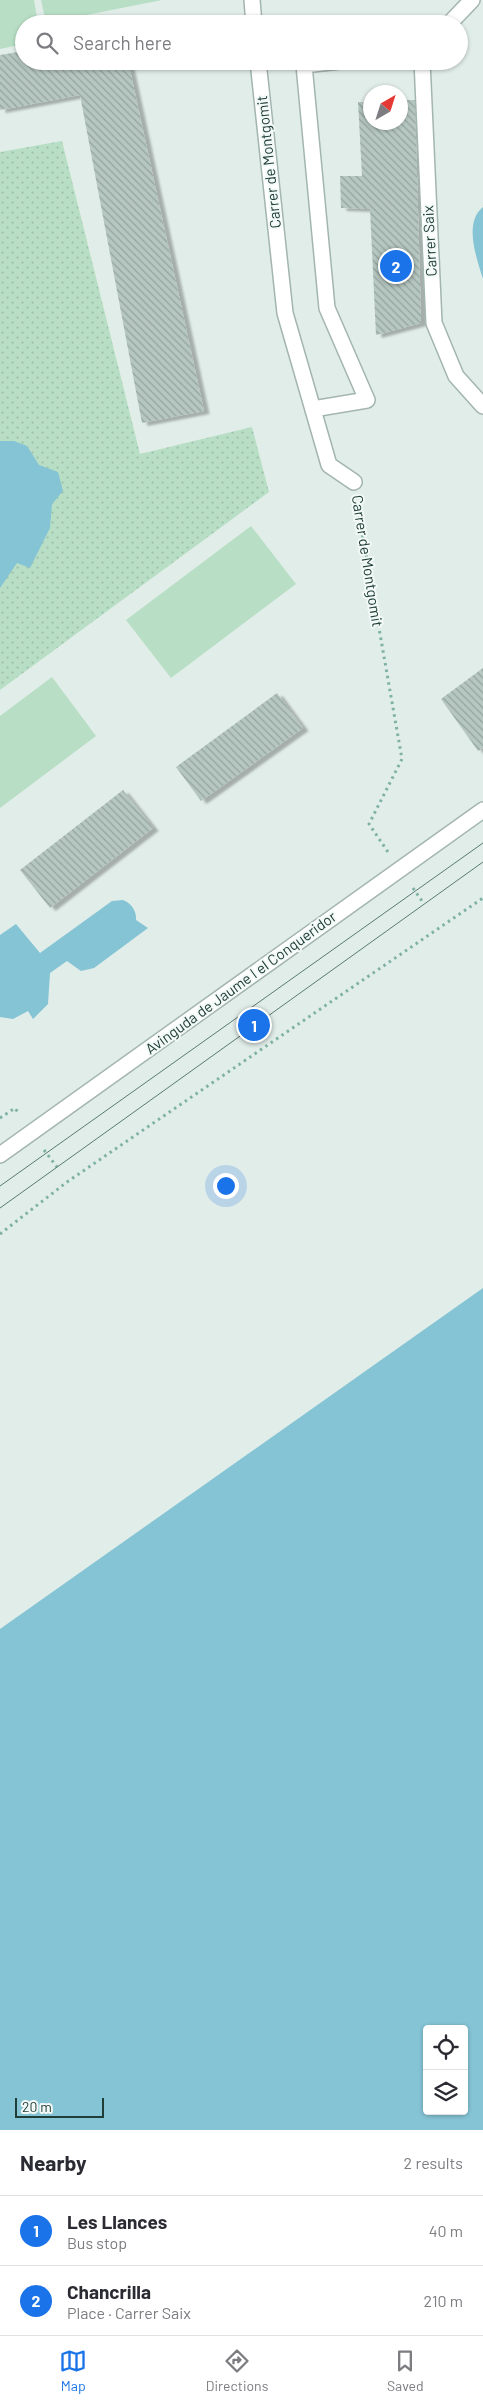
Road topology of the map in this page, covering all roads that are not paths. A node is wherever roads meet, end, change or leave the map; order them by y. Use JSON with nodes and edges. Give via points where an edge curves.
{"nodes":[{"id":1,"x":252,"y":0,"type":"edge"},
{"id":2,"x":472,"y":0,"type":"edge"},
{"id":3,"x":253,"y":15,"type":"edge"},
{"id":4,"x":458,"y":15,"type":"edge"},
{"id":5,"x":259,"y":70,"type":"edge"},
{"id":6,"x":304,"y":70,"type":"edge"},
{"id":7,"x":422,"y":70,"type":"edge"},
{"id":8,"x":483,"y":406,"type":"edge"},
{"id":9,"x":313,"y":409,"type":"junction"},
{"id":10,"x":354,"y":482,"type":"road end"},
{"id":11,"x":483,"y":810,"type":"edge"},
{"id":12,"x":0,"y":1155,"type":"edge"}],
"edges":[{"from":1,"to":3,"type":"street"},
{"from":2,"to":4,"type":"street"},
{"from":5,"to":9,"type":"street","name":"Carrer de Montgomit","via":[[285,313]]},
{"from":6,"to":9,"type":"street","via":[[327,308],[367,400]]},
{"from":7,"to":8,"type":"street","name":"Carrer Saix","via":[[434,323],[456,376]]},
{"from":9,"to":10,"type":"street","name":"Carrer de Montgomit","via":[[329,464]]},
{"from":11,"to":12,"type":"street","name":"Avinguda de Jaume I el Conqueridor"}]}
